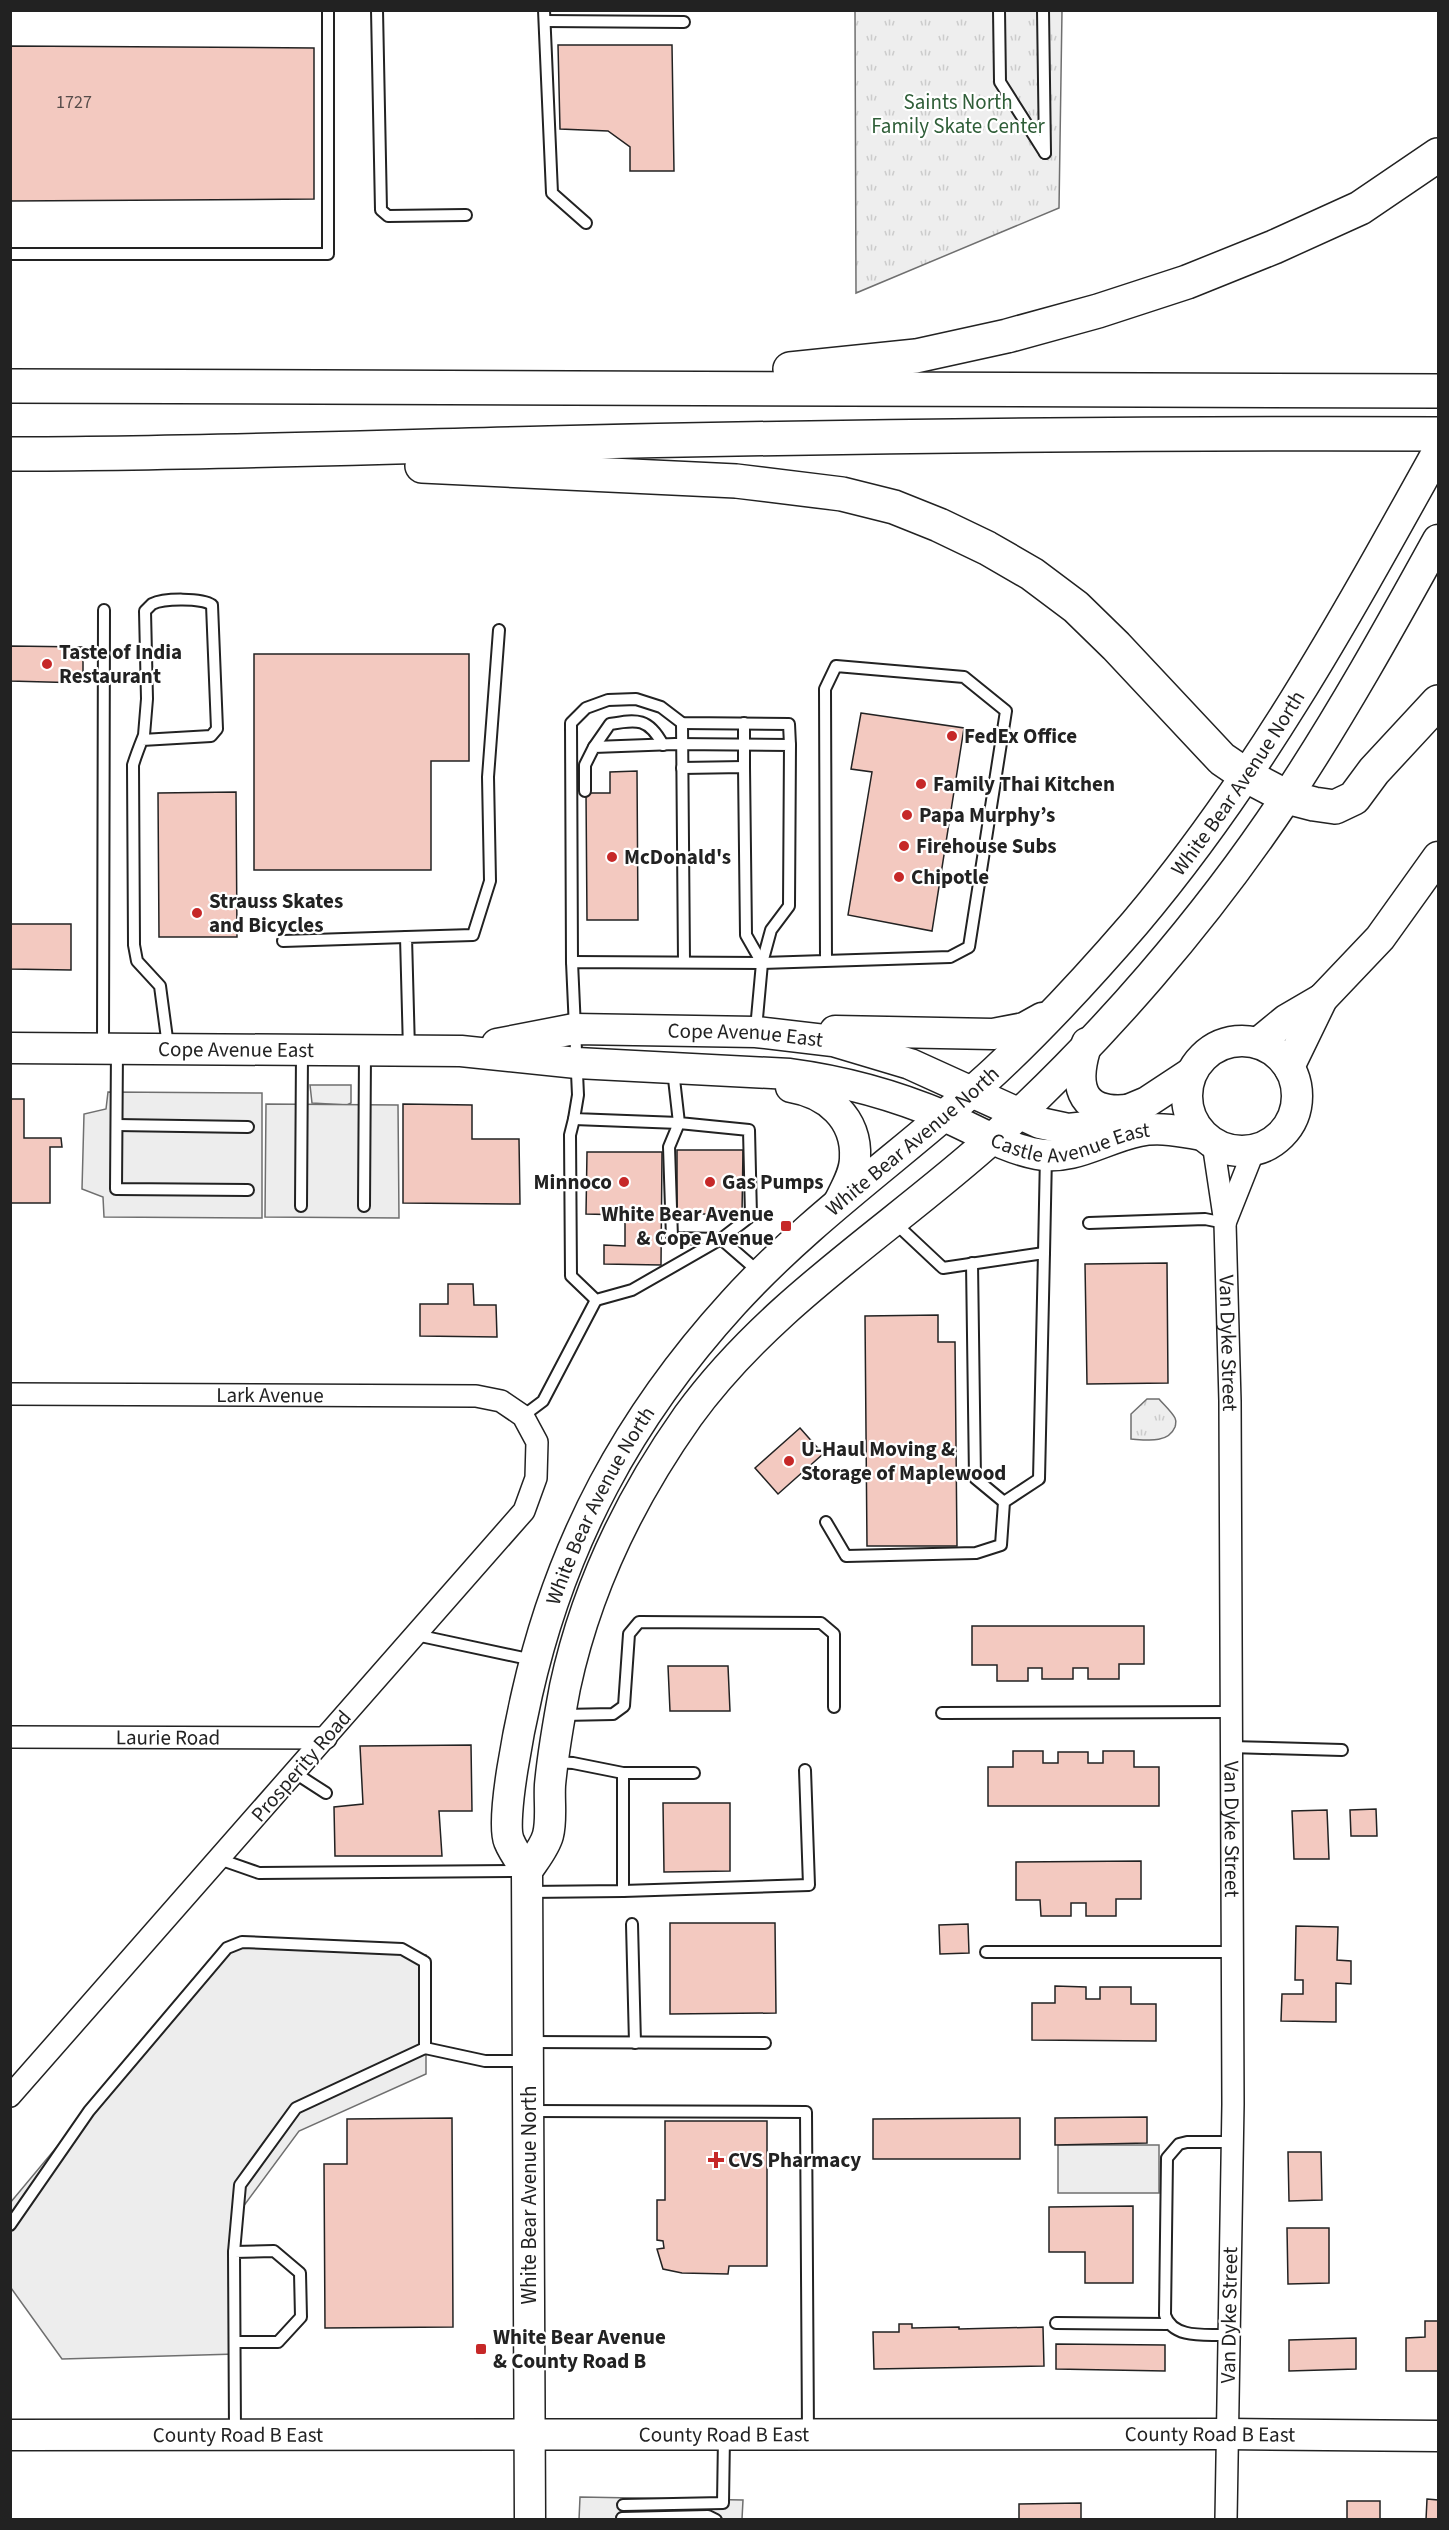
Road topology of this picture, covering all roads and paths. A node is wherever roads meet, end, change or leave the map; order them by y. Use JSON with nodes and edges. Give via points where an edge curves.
{"nodes":[{"id":1,"x":328,"y":10,"type":"edge"},
{"id":2,"x":377,"y":10,"type":"edge"},
{"id":3,"x":999,"y":10,"type":"edge"},
{"id":4,"x":1044,"y":10,"type":"edge"},
{"id":5,"x":544,"y":16,"type":"edge"},
{"id":6,"x":684,"y":22,"type":"dead end"},
{"id":7,"x":1438,"y":155,"type":"edge"},
{"id":8,"x":465,"y":214,"type":"dead end"},
{"id":9,"x":586,"y":223,"type":"dead end"},
{"id":10,"x":10,"y":254,"type":"edge"},
{"id":11,"x":10,"y":386,"type":"edge"},
{"id":12,"x":524,"y":387,"type":"junction"},
{"id":13,"x":1438,"y":391,"type":"edge"},
{"id":14,"x":1438,"y":434,"type":"edge"},
{"id":15,"x":1438,"y":451,"type":"edge"},
{"id":16,"x":175,"y":453,"type":"junction"},
{"id":17,"x":10,"y":454,"type":"edge"},
{"id":18,"x":1438,"y":540,"type":"edge"},
{"id":19,"x":104,"y":610,"type":"dead end"},
{"id":20,"x":499,"y":630,"type":"dead end"},
{"id":21,"x":1438,"y":702,"type":"edge"},
{"id":22,"x":682,"y":723,"type":"junction"},
{"id":23,"x":744,"y":723,"type":"junction"},
{"id":24,"x":142,"y":740,"type":"junction"},
{"id":25,"x":663,"y":745,"type":"junction"},
{"id":26,"x":682,"y":745,"type":"junction"},
{"id":27,"x":744,"y":745,"type":"junction"},
{"id":28,"x":790,"y":745,"type":"junction"},
{"id":29,"x":594,"y":747,"type":"junction"},
{"id":30,"x":744,"y":767,"type":"junction"},
{"id":31,"x":682,"y":768,"type":"junction"},
{"id":32,"x":1247,"y":776,"type":"junction"},
{"id":33,"x":585,"y":791,"type":"dead end"},
{"id":34,"x":1287,"y":797,"type":"junction"},
{"id":35,"x":1438,"y":857,"type":"edge"},
{"id":36,"x":406,"y":937,"type":"junction"},
{"id":37,"x":283,"y":941,"type":"dead end"},
{"id":38,"x":826,"y":960,"type":"junction"},
{"id":39,"x":684,"y":961,"type":"junction"},
{"id":40,"x":572,"y":962,"type":"junction"},
{"id":41,"x":762,"y":963,"type":"junction"},
{"id":42,"x":1322,"y":999,"type":"junction"},
{"id":43,"x":1057,"y":1008,"type":"junction"},
{"id":44,"x":574,"y":1029,"type":"junction"},
{"id":45,"x":756,"y":1032,"type":"junction"},
{"id":46,"x":1087,"y":1043,"type":"junction"},
{"id":47,"x":1258,"y":1043,"type":"junction"},
{"id":48,"x":10,"y":1048,"type":"edge"},
{"id":49,"x":110,"y":1049,"type":"junction"},
{"id":50,"x":168,"y":1049,"type":"junction"},
{"id":51,"x":302,"y":1050,"type":"junction"},
{"id":52,"x":365,"y":1050,"type":"junction"},
{"id":53,"x":409,"y":1050,"type":"junction"},
{"id":54,"x":461,"y":1051,"type":"junction"},
{"id":55,"x":577,"y":1063,"type":"junction"},
{"id":56,"x":673,"y":1066,"type":"junction"},
{"id":57,"x":1289,"y":1067,"type":"junction"},
{"id":58,"x":1191,"y":1073,"type":"junction"},
{"id":59,"x":971,"y":1092,"type":"junction"},
{"id":60,"x":1131,"y":1109,"type":"junction"},
{"id":61,"x":1018,"y":1113,"type":"junction"},
{"id":62,"x":942,"y":1115,"type":"junction"},
{"id":63,"x":574,"y":1119,"type":"junction"},
{"id":64,"x":679,"y":1123,"type":"junction"},
{"id":65,"x":117,"y":1125,"type":"junction"},
{"id":66,"x":248,"y":1127,"type":"dead end"},
{"id":67,"x":993,"y":1137,"type":"junction"},
{"id":68,"x":1208,"y":1139,"type":"junction"},
{"id":69,"x":1254,"y":1150,"type":"junction"},
{"id":70,"x":1046,"y":1155,"type":"junction"},
{"id":71,"x":248,"y":1190,"type":"dead end"},
{"id":72,"x":301,"y":1206,"type":"dead end"},
{"id":73,"x":363,"y":1206,"type":"dead end"},
{"id":74,"x":835,"y":1209,"type":"junction"},
{"id":75,"x":893,"y":1220,"type":"junction"},
{"id":76,"x":1089,"y":1223,"type":"dead end"},
{"id":77,"x":1225,"y":1223,"type":"junction"},
{"id":78,"x":721,"y":1239,"type":"junction"},
{"id":79,"x":1044,"y":1253,"type":"junction"},
{"id":80,"x":972,"y":1263,"type":"junction"},
{"id":81,"x":761,"y":1274,"type":"junction"},
{"id":82,"x":596,"y":1300,"type":"junction"},
{"id":83,"x":10,"y":1394,"type":"edge"},
{"id":84,"x":523,"y":1416,"type":"junction"},
{"id":85,"x":1005,"y":1502,"type":"junction"},
{"id":86,"x":826,"y":1522,"type":"dead end"},
{"id":87,"x":416,"y":1635,"type":"junction"},
{"id":88,"x":534,"y":1660,"type":"junction"},
{"id":89,"x":834,"y":1707,"type":"dead end"},
{"id":90,"x":1230,"y":1712,"type":"junction"},
{"id":91,"x":942,"y":1713,"type":"dead end"},
{"id":92,"x":560,"y":1715,"type":"junction"},
{"id":93,"x":10,"y":1737,"type":"edge"},
{"id":94,"x":326,"y":1738,"type":"junction"},
{"id":95,"x":1230,"y":1747,"type":"junction"},
{"id":96,"x":1342,"y":1750,"type":"dead end"},
{"id":97,"x":552,"y":1762,"type":"junction"},
{"id":98,"x":805,"y":1770,"type":"dead end"},
{"id":99,"x":295,"y":1773,"type":"junction"},
{"id":100,"x":623,"y":1773,"type":"junction"},
{"id":101,"x":694,"y":1773,"type":"dead end"},
{"id":102,"x":326,"y":1793,"type":"dead end"},
{"id":103,"x":219,"y":1859,"type":"junction"},
{"id":104,"x":527,"y":1881,"type":"junction"},
{"id":105,"x":623,"y":1891,"type":"junction"},
{"id":106,"x":632,"y":1924,"type":"dead end"},
{"id":107,"x":986,"y":1952,"type":"dead end"},
{"id":108,"x":1232,"y":1952,"type":"junction"},
{"id":109,"x":634,"y":2043,"type":"junction"},
{"id":110,"x":765,"y":2043,"type":"dead end"},
{"id":111,"x":425,"y":2048,"type":"junction"},
{"id":112,"x":528,"y":2052,"type":"junction"},
{"id":113,"x":11,"y":2095,"type":"edge"},
{"id":114,"x":529,"y":2111,"type":"junction"},
{"id":115,"x":1232,"y":2142,"type":"junction"},
{"id":116,"x":10,"y":2225,"type":"edge"},
{"id":117,"x":234,"y":2252,"type":"junction"},
{"id":118,"x":1056,"y":2323,"type":"dead end"},
{"id":119,"x":1167,"y":2324,"type":"junction"},
{"id":120,"x":1229,"y":2336,"type":"junction"},
{"id":121,"x":235,"y":2342,"type":"junction"},
{"id":122,"x":530,"y":2434,"type":"junction"},
{"id":123,"x":724,"y":2434,"type":"junction"},
{"id":124,"x":808,"y":2434,"type":"junction"},
{"id":125,"x":1227,"y":2434,"type":"junction"},
{"id":126,"x":10,"y":2435,"type":"edge"},
{"id":127,"x":235,"y":2435,"type":"junction"},
{"id":128,"x":1438,"y":2436,"type":"edge"},
{"id":129,"x":623,"y":2505,"type":"dead end"},
{"id":130,"x":622,"y":2518,"type":"dead end"},
{"id":131,"x":530,"y":2520,"type":"edge"},
{"id":132,"x":716,"y":2520,"type":"edge"},
{"id":133,"x":1226,"y":2520,"type":"edge"}],
"edges":[{"from":1,"to":10,"type":"lane","via":[[328,254]]},
{"from":2,"to":8,"type":"lane","via":[[381,210],[388,216]]},
{"from":3,"to":4,"type":"lane","via":[[1000,82],[1045,153]]},
{"from":5,"to":6,"type":"lane"},
{"from":5,"to":9,"type":"lane","via":[[552,193]]},
{"from":7,"to":12,"type":"highway","via":[[1360,208],[1274,247],[1165,289],[1008,336],[916,356],[825,366]]},
{"from":11,"to":12,"type":"highway"},
{"from":12,"to":13,"type":"highway"},
{"from":14,"to":16,"type":"highway","via":[[978,435]]},
{"from":15,"to":32,"type":"main road","name":"White Bear Avenue North","via":[[1350,608]]},
{"from":16,"to":17,"type":"highway"},
{"from":16,"to":32,"type":"highway","via":[[736,481],[842,494],[894,507],[987,548],[1032,574],[1076,607],[1222,759]]},
{"from":18,"to":34,"type":"main road","name":"White Bear Avenue North"},
{"from":19,"to":49,"type":"lane"},
{"from":20,"to":36,"type":"lane","via":[[489,777],[490,881],[473,935]]},
{"from":21,"to":34,"type":"highway","via":[[1354,798],[1335,807]]},
{"from":22,"to":23,"type":"lane"},
{"from":22,"to":26,"type":"lane"},
{"from":22,"to":40,"type":"lane","via":[[661,707],[636,699],[608,700],[586,708],[571,723]]},
{"from":23,"to":27,"type":"lane"},
{"from":23,"to":28,"type":"lane","via":[[789,724]]},
{"from":24,"to":24,"type":"lane","via":[[147,699],[145,611],[152,604],[174,600],[206,600],[212,605],[218,729],[211,736]]},
{"from":24,"to":50,"type":"lane","via":[[133,765],[134,945],[136,961],[160,986]]},
{"from":25,"to":26,"type":"lane"},
{"from":25,"to":29,"type":"lane"},
{"from":25,"to":29,"type":"lane","via":[[656,731],[646,723],[631,720],[610,724]]},
{"from":26,"to":27,"type":"lane"},
{"from":26,"to":31,"type":"lane"},
{"from":27,"to":28,"type":"lane"},
{"from":27,"to":30,"type":"lane"},
{"from":28,"to":41,"type":"lane","via":[[789,906],[771,930]]},
{"from":29,"to":33,"type":"lane","via":[[585,765]]},
{"from":30,"to":31,"type":"lane"},
{"from":30,"to":41,"type":"lane","via":[[746,935]]},
{"from":31,"to":39,"type":"lane"},
{"from":32,"to":34,"type":"highway"},
{"from":32,"to":43,"type":"main road","name":"White Bear Avenue North","via":[[1154,899]]},
{"from":34,"to":46,"type":"main road","name":"White Bear Avenue North","via":[[1160,965]]},
{"from":35,"to":42,"type":"main road","via":[[1380,938]]},
{"from":36,"to":37,"type":"lane"},
{"from":36,"to":53,"type":"lane"},
{"from":38,"to":38,"type":"lane","via":[[950,957],[969,947],[1006,711],[964,677],[836,666],[825,689]]},
{"from":38,"to":41,"type":"lane"},
{"from":39,"to":40,"type":"lane"},
{"from":39,"to":41,"type":"lane"},
{"from":40,"to":44,"type":"lane"},
{"from":41,"to":45,"type":"lane"},
{"from":42,"to":47,"type":"main road","via":[[1286,1020]]},
{"from":42,"to":57,"type":"main road"},
{"from":43,"to":45,"type":"main road","via":[[1024,1028],[993,1034]]},
{"from":43,"to":59,"type":"main road","name":"White Bear Avenue North"},
{"from":44,"to":45,"type":"main road","name":"Cope Avenue East"},
{"from":44,"to":54,"type":"main road","name":"Cope Avenue East"},
{"from":44,"to":55,"type":"lane"},
{"from":45,"to":59,"type":"main road","name":"Cope Avenue East","via":[[833,1041],[864,1049],[910,1064]]},
{"from":46,"to":60,"type":"main road","via":[[1079,1076],[1086,1096],[1102,1109]]},
{"from":46,"to":61,"type":"main road","name":"White Bear Avenue North"},
{"from":47,"to":57,"type":"main road","via":[[1270,1048]]},
{"from":47,"to":58,"type":"main road","via":[[1227,1042],[1200,1059]]},
{"from":48,"to":49,"type":"main road","name":"Cope Avenue East"},
{"from":49,"to":50,"type":"main road","name":"Cope Avenue East"},
{"from":49,"to":65,"type":"lane"},
{"from":50,"to":51,"type":"main road","name":"Cope Avenue East"},
{"from":51,"to":52,"type":"main road","name":"Cope Avenue East"},
{"from":51,"to":72,"type":"lane"},
{"from":52,"to":53,"type":"main road","name":"Cope Avenue East"},
{"from":52,"to":73,"type":"lane"},
{"from":53,"to":54,"type":"main road","name":"Cope Avenue East"},
{"from":54,"to":55,"type":"main road","name":"Cope Avenue East"},
{"from":55,"to":56,"type":"main road","name":"Cope Avenue East"},
{"from":55,"to":63,"type":"lane"},
{"from":56,"to":62,"type":"main road","name":"Cope Avenue East","via":[[820,1078],[881,1093]]},
{"from":56,"to":64,"type":"lane"},
{"from":56,"to":74,"type":"main road","via":[[798,1088],[828,1100],[847,1124],[855,1157],[850,1179]]},
{"from":57,"to":69,"type":"main road","via":[[1297,1100],[1293,1117],[1284,1132]]},
{"from":58,"to":60,"type":"main road","name":"Castle Avenue East"},
{"from":58,"to":68,"type":"main road","via":[[1187,1105],[1192,1121]]},
{"from":59,"to":61,"type":"main road","name":"Cope Avenue East"},
{"from":59,"to":62,"type":"main road","name":"White Bear Avenue North"},
{"from":60,"to":61,"type":"main road","name":"Castle Avenue East","via":[[1086,1127],[1068,1129]]},
{"from":61,"to":67,"type":"main road","name":"White Bear Avenue North"},
{"from":62,"to":67,"type":"main road","name":"Castle Avenue East"},
{"from":62,"to":74,"type":"main road","name":"White Bear Avenue North"},
{"from":63,"to":64,"type":"lane"},
{"from":63,"to":82,"type":"lane","via":[[570,1135],[571,1276]]},
{"from":64,"to":78,"type":"lane","via":[[669,1147],[672,1238]]},
{"from":64,"to":78,"type":"lane","via":[[748,1130],[751,1216]]},
{"from":65,"to":66,"type":"lane"},
{"from":65,"to":71,"type":"lane","via":[[116,1189]]},
{"from":67,"to":70,"type":"main road","name":"Castle Avenue East","via":[[1015,1148]]},
{"from":67,"to":75,"type":"main road","name":"White Bear Avenue North"},
{"from":68,"to":69,"type":"main road","via":[[1226,1149]]},
{"from":68,"to":70,"type":"main road","name":"Castle Avenue East","via":[[1172,1130],[1146,1130],[1085,1150]]},
{"from":68,"to":77,"type":"street","name":"Van Dyke Street"},
{"from":69,"to":77,"type":"street","name":"Van Dyke Street"},
{"from":70,"to":79,"type":"lane"},
{"from":74,"to":81,"type":"main road","name":"White Bear Avenue North"},
{"from":75,"to":80,"type":"lane","via":[[943,1268]]},
{"from":75,"to":92,"type":"main road","name":"White Bear Avenue North","via":[[762,1332],[706,1394],[667,1446],[628,1513],[593,1590],[576,1642]]},
{"from":76,"to":77,"type":"lane","via":[[1206,1219]]},
{"from":77,"to":90,"type":"street","name":"Van Dyke Street","via":[[1230,1401]]},
{"from":78,"to":81,"type":"lane"},
{"from":78,"to":82,"type":"lane","via":[[632,1290]]},
{"from":79,"to":80,"type":"lane"},
{"from":79,"to":85,"type":"lane","via":[[1039,1479]]},
{"from":80,"to":85,"type":"lane","via":[[975,1478]]},
{"from":81,"to":88,"type":"main road","name":"White Bear Avenue North","via":[[680,1364],[626,1442],[565,1565]]},
{"from":82,"to":84,"type":"lane","via":[[543,1401]]},
{"from":83,"to":84,"type":"street","name":"Lark Avenue","via":[[476,1396],[501,1401]]},
{"from":84,"to":87,"type":"street","name":"Prosperity Road","via":[[537,1442],[536,1478],[524,1510]]},
{"from":85,"to":86,"type":"lane","via":[[1001,1545],[976,1553],[846,1556]]},
{"from":87,"to":88,"type":"lane"},
{"from":87,"to":94,"type":"street","name":"Prosperity Road"},
{"from":88,"to":104,"type":"main road","name":"White Bear Avenue North","via":[[514,1761],[507,1838]]},
{"from":89,"to":92,"type":"lane","via":[[834,1634],[821,1623],[639,1622],[629,1634],[624,1706],[613,1714]]},
{"from":90,"to":91,"type":"lane"},
{"from":90,"to":95,"type":"street","name":"Van Dyke Street"},
{"from":92,"to":97,"type":"main road","name":"White Bear Avenue North"},
{"from":93,"to":94,"type":"street","name":"Laurie Road"},
{"from":94,"to":99,"type":"street","name":"Prosperity Road"},
{"from":95,"to":96,"type":"lane"},
{"from":95,"to":108,"type":"street","name":"Van Dyke Street"},
{"from":97,"to":100,"type":"lane"},
{"from":97,"to":104,"type":"main road","name":"White Bear Avenue North","via":[[548,1836]]},
{"from":98,"to":105,"type":"lane","via":[[809,1885]]},
{"from":99,"to":102,"type":"lane"},
{"from":99,"to":103,"type":"street","name":"Prosperity Road"},
{"from":100,"to":101,"type":"lane"},
{"from":100,"to":105,"type":"lane"},
{"from":103,"to":104,"type":"lane","via":[[258,1873]]},
{"from":103,"to":113,"type":"street","name":"Prosperity Road"},
{"from":104,"to":105,"type":"lane"},
{"from":104,"to":112,"type":"main road","name":"White Bear Avenue North"},
{"from":106,"to":109,"type":"lane"},
{"from":107,"to":108,"type":"lane"},
{"from":108,"to":115,"type":"street","name":"Van Dyke Street"},
{"from":109,"to":110,"type":"lane"},
{"from":109,"to":112,"type":"lane"},
{"from":111,"to":112,"type":"lane","via":[[485,2061]]},
{"from":111,"to":116,"type":"lane","via":[[425,1962],[402,1949],[242,1941],[226,1948],[89,2111]]},
{"from":111,"to":117,"type":"lane","via":[[296,2108],[240,2185]]},
{"from":112,"to":114,"type":"main road","name":"White Bear Avenue North"},
{"from":114,"to":122,"type":"main road","name":"White Bear Avenue North"},
{"from":114,"to":124,"type":"lane","via":[[806,2112]]},
{"from":115,"to":119,"type":"lane","via":[[1187,2142],[1179,2144],[1167,2158]]},
{"from":115,"to":120,"type":"street","name":"Van Dyke Street"},
{"from":117,"to":121,"type":"lane"},
{"from":117,"to":121,"type":"lane","via":[[274,2251],[300,2273],[301,2317],[278,2342]]},
{"from":118,"to":119,"type":"lane"},
{"from":119,"to":120,"type":"lane","via":[[1183,2333]]},
{"from":120,"to":125,"type":"street","name":"Van Dyke Street"},
{"from":121,"to":127,"type":"lane"},
{"from":122,"to":123,"type":"main road","name":"County Road B East"},
{"from":122,"to":127,"type":"main road","name":"County Road B East"},
{"from":122,"to":131,"type":"main road","name":"White Bear Avenue North"},
{"from":123,"to":124,"type":"main road","name":"County Road B East"},
{"from":123,"to":129,"type":"lane","via":[[723,2503]]},
{"from":124,"to":125,"type":"main road","name":"County Road B East"},
{"from":125,"to":128,"type":"main road","name":"County Road B East"},
{"from":125,"to":133,"type":"street","name":"Van Dyke Street"},
{"from":126,"to":127,"type":"main road","name":"County Road B East"},
{"from":130,"to":132,"type":"lane","via":[[708,2516]]}]}
